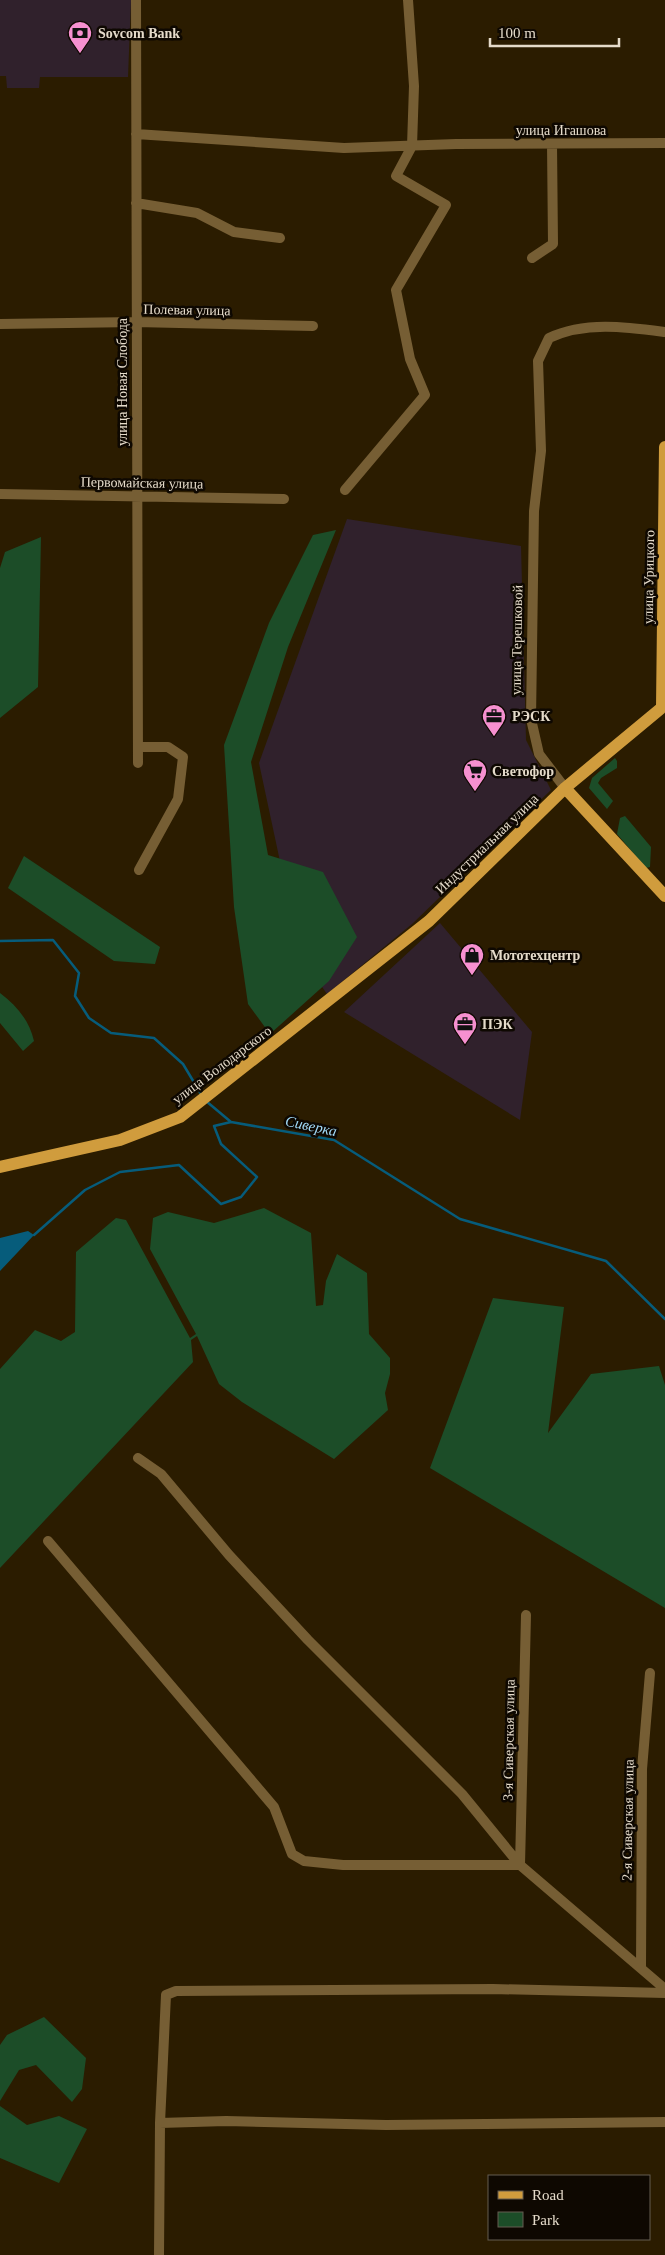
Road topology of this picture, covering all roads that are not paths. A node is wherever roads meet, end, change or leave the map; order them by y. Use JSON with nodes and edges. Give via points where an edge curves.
{"nodes":[{"id":1,"x":136,"y":0,"type":"edge"},
{"id":2,"x":408,"y":0,"type":"edge"},
{"id":3,"x":136,"y":134,"type":"junction"},
{"id":4,"x":665,"y":143,"type":"edge"},
{"id":5,"x":552,"y":144,"type":"junction"},
{"id":6,"x":412,"y":146,"type":"junction"},
{"id":7,"x":136,"y":203,"type":"junction"},
{"id":8,"x":280,"y":238,"type":"dead end"},
{"id":9,"x":532,"y":258,"type":"dead end"},
{"id":10,"x":136,"y":322,"type":"junction"},
{"id":11,"x":0,"y":324,"type":"edge"},
{"id":12,"x":313,"y":326,"type":"dead end"},
{"id":13,"x":665,"y":332,"type":"edge"},
{"id":14,"x":665,"y":447,"type":"edge"},
{"id":15,"x":345,"y":490,"type":"dead end"},
{"id":16,"x":0,"y":494,"type":"edge"},
{"id":17,"x":136,"y":497,"type":"junction"},
{"id":18,"x":284,"y":499,"type":"dead end"},
{"id":19,"x":664,"y":706,"type":"edge"},
{"id":20,"x":138,"y":747,"type":"junction"},
{"id":21,"x":138,"y":763,"type":"dead end"},
{"id":22,"x":565,"y":788,"type":"junction"},
{"id":23,"x":139,"y":870,"type":"dead end"},
{"id":24,"x":665,"y":896,"type":"edge"},
{"id":25,"x":429,"y":921,"type":"joint"},
{"id":26,"x":0,"y":1167,"type":"edge"},
{"id":27,"x":138,"y":1458,"type":"dead end"},
{"id":28,"x":48,"y":1541,"type":"dead end"},
{"id":29,"x":526,"y":1615,"type":"dead end"},
{"id":30,"x":650,"y":1673,"type":"dead end"},
{"id":31,"x":520,"y":1865,"type":"junction"},
{"id":32,"x":641,"y":1968,"type":"junction"},
{"id":33,"x":665,"y":1991,"type":"edge"},
{"id":34,"x":665,"y":2122,"type":"edge"},
{"id":35,"x":160,"y":2123,"type":"junction"},
{"id":36,"x":159,"y":2255,"type":"edge"}],
"edges":[{"from":1,"to":3,"type":"street","name":"улица Новая Слобода"},
{"from":2,"to":6,"type":"street","via":[[414,86]]},
{"from":3,"to":6,"type":"street","name":"улица Игашова","via":[[344,148]]},
{"from":3,"to":7,"type":"street","name":"улица Новая Слобода"},
{"from":4,"to":5,"type":"street","name":"улица Игашова"},
{"from":5,"to":6,"type":"street","name":"улица Игашова"},
{"from":5,"to":9,"type":"street","via":[[553,244]]},
{"from":6,"to":15,"type":"street","via":[[396,176],[446,205],[396,290],[410,359],[425,395]]},
{"from":7,"to":8,"type":"street","via":[[197,213],[234,232]]},
{"from":7,"to":10,"type":"street","name":"улица Новая Слобода"},
{"from":10,"to":11,"type":"street","name":"Полевая улица"},
{"from":10,"to":12,"type":"street","name":"Полевая улица"},
{"from":10,"to":17,"type":"street","name":"улица Новая Слобода"},
{"from":13,"to":22,"type":"street","name":"улица Терешковой","via":[[627,327],[567,330],[549,338],[538,361],[541,451],[534,511],[531,719],[539,754]]},
{"from":14,"to":19,"type":"main road","name":"улица Урицкого"},
{"from":16,"to":17,"type":"street","name":"Первомайская улица"},
{"from":17,"to":18,"type":"street","name":"Первомайская улица"},
{"from":17,"to":20,"type":"street","name":"улица Новая Слобода"},
{"from":19,"to":22,"type":"main road"},
{"from":20,"to":21,"type":"street","name":"улица Новая Слобода"},
{"from":20,"to":23,"type":"street","via":[[168,748],[183,757],[178,799]]},
{"from":22,"to":24,"type":"main road","name":"улица Терешковой"},
{"from":22,"to":25,"type":"main road","name":"Индустриальная улица"},
{"from":25,"to":26,"type":"main road","name":"улица Володарского","via":[[180,1117],[120,1140]]},
{"from":27,"to":31,"type":"street","via":[[161,1474],[308,1640],[462,1794]]},
{"from":28,"to":31,"type":"street","via":[[274,1807],[292,1854],[304,1861],[343,1865]]},
{"from":29,"to":31,"type":"street","name":"3-я Сиверская улица"},
{"from":30,"to":32,"type":"street","name":"2-я Сиверская улица","via":[[642,1769]]},
{"from":31,"to":32,"type":"street"},
{"from":32,"to":33,"type":"street"},
{"from":33,"to":35,"type":"street","via":[[176,1991],[166,1995],[164,2002]]},
{"from":34,"to":35,"type":"street"},
{"from":35,"to":36,"type":"street"}]}
